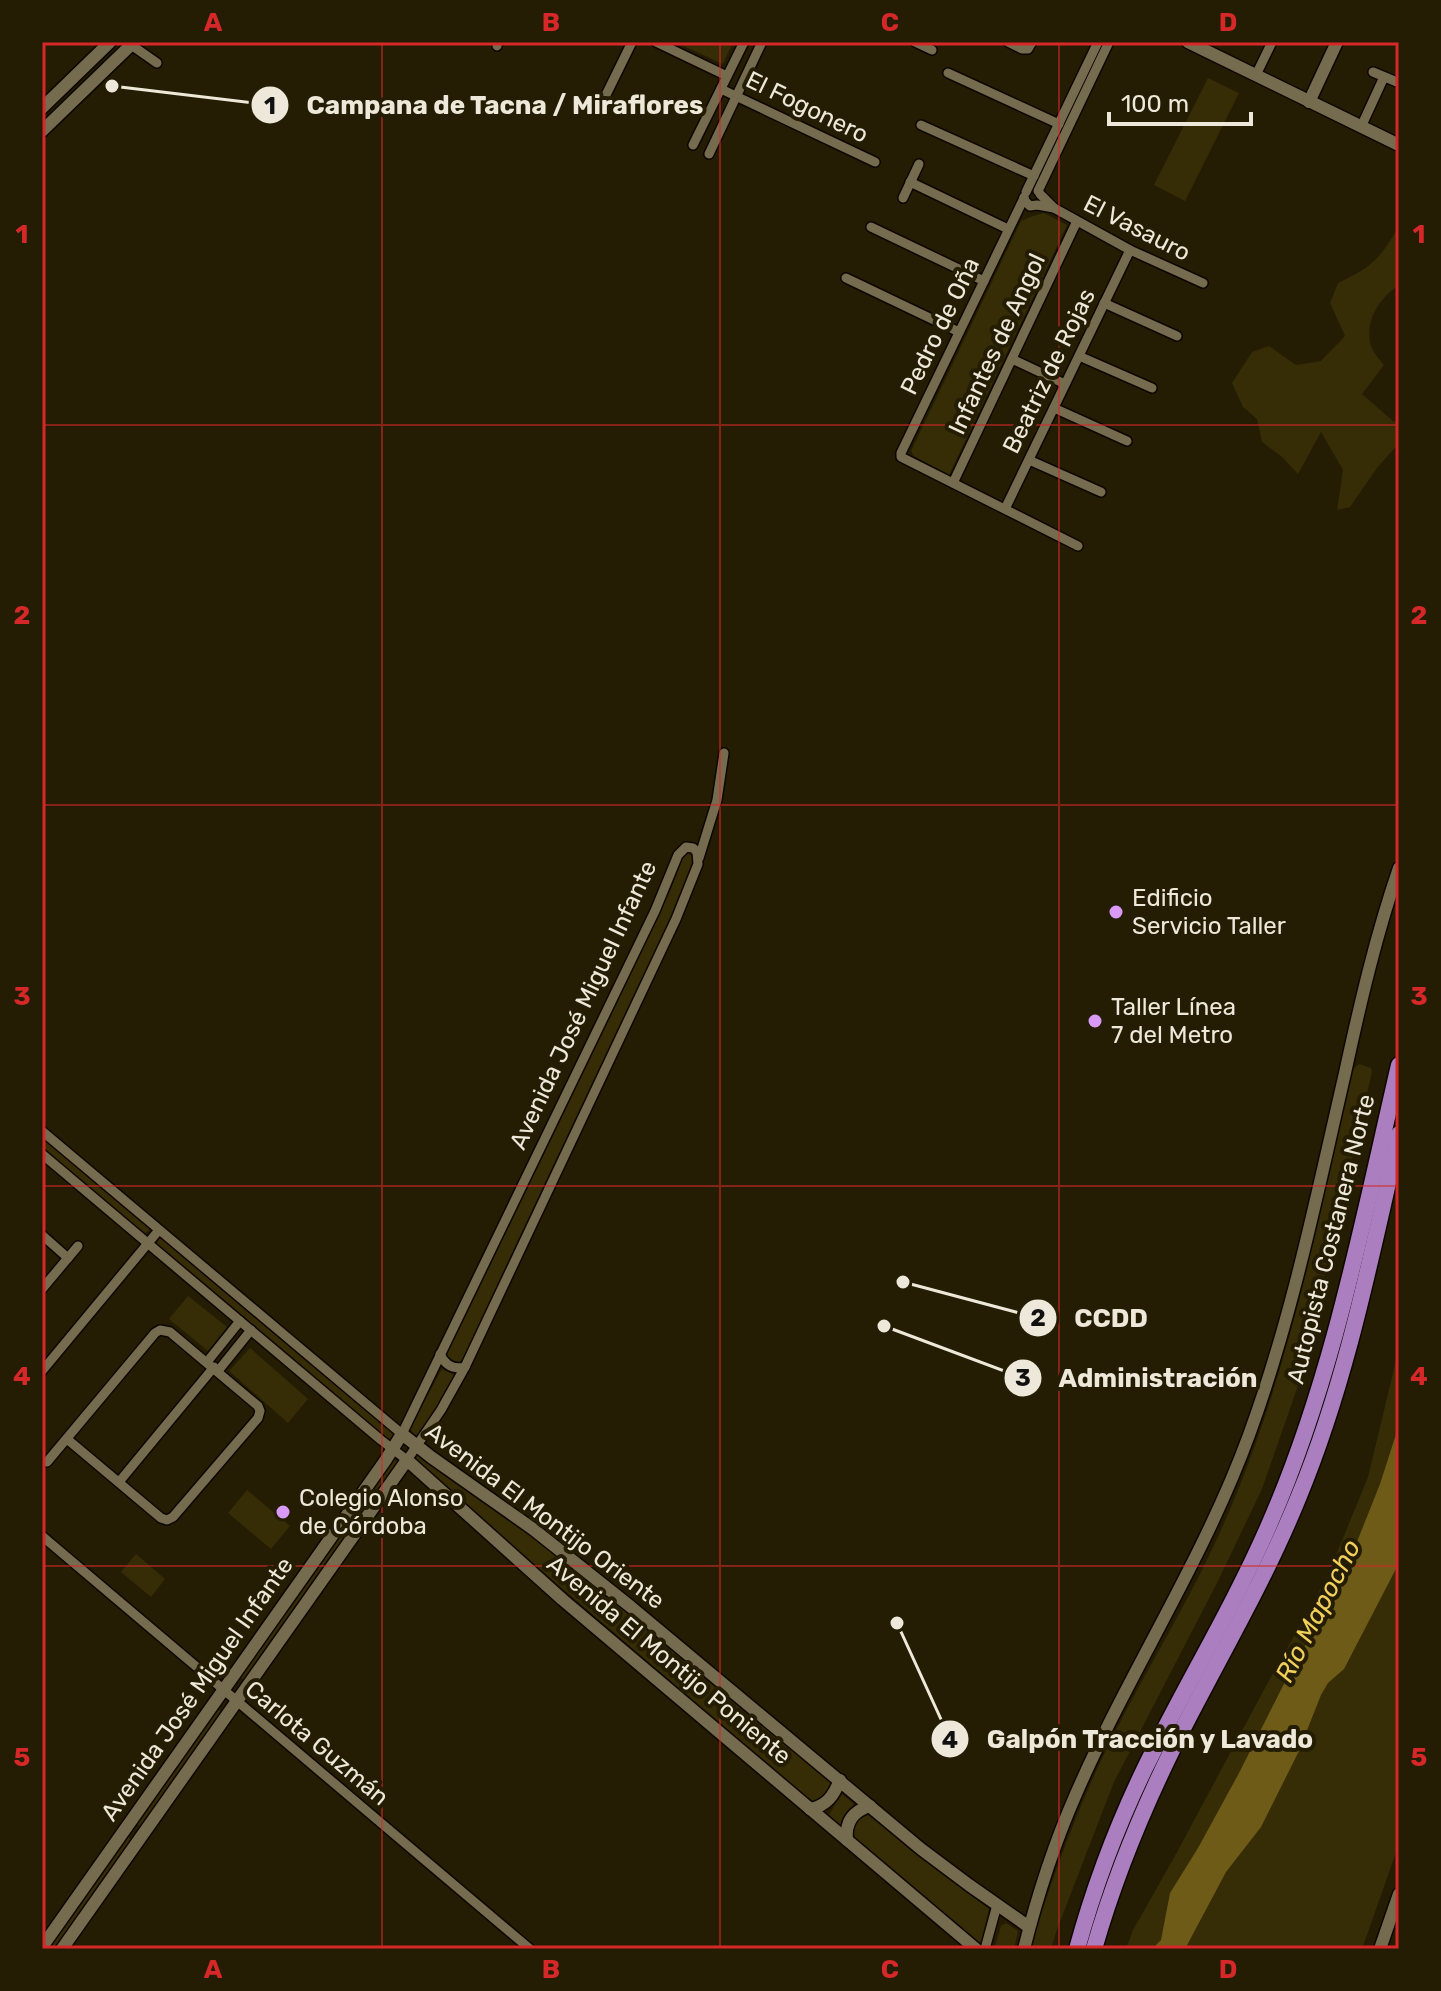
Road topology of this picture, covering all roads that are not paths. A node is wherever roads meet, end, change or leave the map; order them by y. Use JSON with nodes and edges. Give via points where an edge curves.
{"nodes":[{"id":1,"x":110,"y":42,"type":"edge"},
{"id":2,"x":632,"y":42,"type":"edge"},
{"id":3,"x":656,"y":42,"type":"edge"},
{"id":4,"x":744,"y":42,"type":"edge"},
{"id":5,"x":762,"y":42,"type":"edge"},
{"id":6,"x":915,"y":42,"type":"edge"},
{"id":7,"x":1008,"y":42,"type":"edge"},
{"id":8,"x":1032,"y":42,"type":"edge"},
{"id":9,"x":1098,"y":42,"type":"edge"},
{"id":10,"x":1109,"y":42,"type":"edge"},
{"id":11,"x":1188,"y":42,"type":"edge"},
{"id":12,"x":1272,"y":42,"type":"edge"},
{"id":13,"x":1337,"y":42,"type":"edge"},
{"id":14,"x":131,"y":43,"type":"edge"},
{"id":15,"x":1208,"y":46,"type":"edge"},
{"id":16,"x":932,"y":50,"type":"dead end"},
{"id":17,"x":157,"y":63,"type":"dead end"},
{"id":18,"x":1373,"y":72,"type":"dead end"},
{"id":19,"x":948,"y":73,"type":"dead end"},
{"id":20,"x":1256,"y":75,"type":"junction"},
{"id":21,"x":727,"y":76,"type":"junction"},
{"id":22,"x":1384,"y":77,"type":"junction"},
{"id":23,"x":1397,"y":82,"type":"dead end"},
{"id":24,"x":721,"y":89,"type":"junction"},
{"id":25,"x":737,"y":96,"type":"junction"},
{"id":26,"x":604,"y":99,"type":"dead end"},
{"id":27,"x":1309,"y":102,"type":"junction"},
{"id":28,"x":42,"y":108,"type":"edge"},
{"id":29,"x":1059,"y":124,"type":"junction"},
{"id":30,"x":921,"y":125,"type":"dead end"},
{"id":31,"x":1361,"y":127,"type":"junction"},
{"id":32,"x":42,"y":131,"type":"edge"},
{"id":33,"x":693,"y":145,"type":"dead end"},
{"id":34,"x":1399,"y":145,"type":"edge"},
{"id":35,"x":709,"y":154,"type":"dead end"},
{"id":36,"x":875,"y":162,"type":"dead end"},
{"id":37,"x":919,"y":164,"type":"dead end"},
{"id":38,"x":1034,"y":176,"type":"junction"},
{"id":39,"x":910,"y":182,"type":"junction"},
{"id":40,"x":1039,"y":192,"type":"junction"},
{"id":41,"x":903,"y":198,"type":"dead end"},
{"id":42,"x":1029,"y":200,"type":"junction"},
{"id":43,"x":1054,"y":208,"type":"junction"},
{"id":44,"x":1077,"y":221,"type":"junction"},
{"id":45,"x":871,"y":227,"type":"dead end"},
{"id":46,"x":1008,"y":229,"type":"junction"},
{"id":47,"x":1130,"y":250,"type":"junction"},
{"id":48,"x":846,"y":278,"type":"dead end"},
{"id":49,"x":984,"y":281,"type":"junction"},
{"id":50,"x":1203,"y":283,"type":"dead end"},
{"id":51,"x":1104,"y":303,"type":"junction"},
{"id":52,"x":959,"y":332,"type":"junction"},
{"id":53,"x":1177,"y":336,"type":"dead end"},
{"id":54,"x":1079,"y":356,"type":"junction"},
{"id":55,"x":1012,"y":359,"type":"junction"},
{"id":56,"x":1065,"y":384,"type":"junction"},
{"id":57,"x":1152,"y":388,"type":"dead end"},
{"id":58,"x":1054,"y":408,"type":"junction"},
{"id":59,"x":1127,"y":441,"type":"dead end"},
{"id":60,"x":1029,"y":460,"type":"junction"},
{"id":61,"x":953,"y":483,"type":"junction"},
{"id":62,"x":1101,"y":492,"type":"dead end"},
{"id":63,"x":1005,"y":509,"type":"junction"},
{"id":64,"x":1078,"y":546,"type":"dead end"},
{"id":65,"x":724,"y":753,"type":"dead end"},
{"id":66,"x":699,"y":858,"type":"junction"},
{"id":67,"x":1399,"y":868,"type":"edge"},
{"id":68,"x":1399,"y":1065,"type":"edge"},
{"id":69,"x":42,"y":1131,"type":"edge"},
{"id":70,"x":1399,"y":1134,"type":"edge"},
{"id":71,"x":42,"y":1154,"type":"edge"},
{"id":72,"x":159,"y":1230,"type":"junction"},
{"id":73,"x":42,"y":1235,"type":"edge"},
{"id":74,"x":147,"y":1244,"type":"junction"},
{"id":75,"x":78,"y":1246,"type":"dead end"},
{"id":76,"x":68,"y":1258,"type":"junction"},
{"id":77,"x":42,"y":1289,"type":"edge"},
{"id":78,"x":240,"y":1321,"type":"junction"},
{"id":79,"x":251,"y":1330,"type":"junction"},
{"id":80,"x":440,"y":1354,"type":"junction"},
{"id":81,"x":213,"y":1367,"type":"junction"},
{"id":82,"x":465,"y":1367,"type":"junction"},
{"id":83,"x":42,"y":1371,"type":"edge"},
{"id":84,"x":402,"y":1434,"type":"junction"},
{"id":85,"x":67,"y":1439,"type":"junction"},
{"id":86,"x":417,"y":1446,"type":"junction"},
{"id":87,"x":392,"y":1449,"type":"junction"},
{"id":88,"x":407,"y":1460,"type":"junction"},
{"id":89,"x":47,"y":1462,"type":"dead end"},
{"id":90,"x":119,"y":1482,"type":"junction"},
{"id":91,"x":42,"y":1536,"type":"edge"},
{"id":92,"x":223,"y":1689,"type":"junction"},
{"id":93,"x":237,"y":1701,"type":"junction"},
{"id":94,"x":840,"y":1780,"type":"junction"},
{"id":95,"x":870,"y":1806,"type":"junction"},
{"id":96,"x":810,"y":1809,"type":"junction"},
{"id":97,"x":126,"y":1828,"type":"junction"},
{"id":98,"x":140,"y":1839,"type":"junction"},
{"id":99,"x":847,"y":1840,"type":"junction"},
{"id":100,"x":1399,"y":1894,"type":"edge"},
{"id":101,"x":997,"y":1905,"type":"junction"},
{"id":102,"x":1029,"y":1927,"type":"junction"},
{"id":103,"x":42,"y":1947,"type":"edge"},
{"id":104,"x":62,"y":1949,"type":"edge"},
{"id":105,"x":530,"y":1949,"type":"edge"},
{"id":106,"x":976,"y":1949,"type":"edge"},
{"id":107,"x":985,"y":1949,"type":"edge"},
{"id":108,"x":1024,"y":1949,"type":"edge"},
{"id":109,"x":1077,"y":1949,"type":"edge"},
{"id":110,"x":1094,"y":1949,"type":"edge"},
{"id":111,"x":1380,"y":1949,"type":"edge"}],
"edges":[{"from":1,"to":28,"type":"street"},
{"from":2,"to":26,"type":"street"},
{"from":3,"to":21,"type":"street"},
{"from":4,"to":21,"type":"street"},
{"from":5,"to":25,"type":"street"},
{"from":6,"to":16,"type":"street"},
{"from":7,"to":8,"type":"street","via":[[1024,50]]},
{"from":9,"to":29,"type":"street","name":"Pedro de Oña"},
{"from":10,"to":40,"type":"street"},
{"from":11,"to":15,"type":"street"},
{"from":12,"to":20,"type":"street"},
{"from":13,"to":27,"type":"street"},
{"from":14,"to":17,"type":"street"},
{"from":14,"to":32,"type":"street"},
{"from":15,"to":20,"type":"street"},
{"from":18,"to":22,"type":"street"},
{"from":19,"to":29,"type":"street"},
{"from":20,"to":27,"type":"street"},
{"from":21,"to":24,"type":"street"},
{"from":22,"to":23,"type":"street"},
{"from":22,"to":31,"type":"street"},
{"from":24,"to":25,"type":"street","name":"El Fogonero"},
{"from":24,"to":33,"type":"street"},
{"from":25,"to":35,"type":"street"},
{"from":25,"to":36,"type":"street","name":"El Fogonero"},
{"from":27,"to":31,"type":"street"},
{"from":29,"to":38,"type":"street","name":"Pedro de Oña"},
{"from":30,"to":38,"type":"street"},
{"from":31,"to":34,"type":"street"},
{"from":37,"to":39,"type":"street"},
{"from":38,"to":42,"type":"street","name":"Pedro de Oña"},
{"from":39,"to":41,"type":"street"},
{"from":39,"to":46,"type":"street"},
{"from":40,"to":42,"type":"street","via":[[1030,190]]},
{"from":40,"to":43,"type":"street","name":"El Vasauro"},
{"from":42,"to":43,"type":"street","name":"El Vasauro"},
{"from":42,"to":46,"type":"street","name":"Pedro de Oña"},
{"from":43,"to":44,"type":"street","name":"El Vasauro"},
{"from":44,"to":47,"type":"street","name":"El Vasauro"},
{"from":44,"to":55,"type":"street","name":"Infantes de Angol"},
{"from":45,"to":49,"type":"street"},
{"from":46,"to":49,"type":"street","name":"Pedro de Oña"},
{"from":47,"to":50,"type":"street","name":"El Vasauro"},
{"from":47,"to":51,"type":"street","name":"Beatriz de Rojas"},
{"from":48,"to":52,"type":"street"},
{"from":49,"to":52,"type":"street","name":"Pedro de Oña"},
{"from":51,"to":53,"type":"street"},
{"from":51,"to":54,"type":"street","name":"Beatriz de Rojas"},
{"from":52,"to":61,"type":"street","name":"Pedro de Oña","via":[[901,453]]},
{"from":54,"to":56,"type":"street","name":"Beatriz de Rojas"},
{"from":54,"to":57,"type":"street"},
{"from":55,"to":56,"type":"street"},
{"from":55,"to":61,"type":"street","name":"Infantes de Angol"},
{"from":56,"to":58,"type":"street","name":"Beatriz de Rojas"},
{"from":58,"to":59,"type":"street"},
{"from":58,"to":60,"type":"street","name":"Beatriz de Rojas"},
{"from":60,"to":62,"type":"street"},
{"from":60,"to":63,"type":"street","name":"Beatriz de Rojas"},
{"from":61,"to":63,"type":"street"},
{"from":63,"to":64,"type":"street"},
{"from":65,"to":66,"type":"street","via":[[717,800]]},
{"from":66,"to":80,"type":"street","name":"Avenida José Miguel Infante","via":[[689,847],[678,855]]},
{"from":66,"to":82,"type":"street","name":"Avenida José Miguel Infante","via":[[657,961]]},
{"from":67,"to":102,"type":"street","via":[[1363,990],[1296,1280],[1260,1404],[1198,1555],[1076,1795]]},
{"from":68,"to":109,"type":"highway","name":"Autopista Costanera Norte","via":[[1341,1314],[1300,1448],[1268,1527],[1130,1801]]},
{"from":69,"to":72,"type":"street","name":"Avenida El Montijo Oriente"},
{"from":70,"to":110,"type":"highway","name":"Autopista Costanera Norte","via":[[1343,1368],[1305,1482],[1265,1573],[1140,1819]]},
{"from":71,"to":74,"type":"street","name":"Avenida El Montijo Poniente"},
{"from":72,"to":74,"type":"street"},
{"from":72,"to":84,"type":"street","name":"Avenida El Montijo Oriente"},
{"from":73,"to":76,"type":"street"},
{"from":74,"to":78,"type":"street","name":"Avenida El Montijo Poniente"},
{"from":74,"to":83,"type":"street"},
{"from":75,"to":76,"type":"street"},
{"from":76,"to":77,"type":"street"},
{"from":78,"to":79,"type":"street","name":"Avenida El Montijo Poniente"},
{"from":78,"to":81,"type":"street"},
{"from":79,"to":81,"type":"street"},
{"from":79,"to":87,"type":"street","name":"Avenida El Montijo Poniente"},
{"from":80,"to":82,"type":"street","via":[[449,1366]]},
{"from":80,"to":84,"type":"street","name":"Avenida José Miguel Infante"},
{"from":81,"to":85,"type":"street","via":[[168,1331],[157,1331]]},
{"from":81,"to":90,"type":"street"},
{"from":81,"to":90,"type":"street","via":[[258,1406],[258,1418],[167,1520]]},
{"from":82,"to":86,"type":"street","name":"Avenida José Miguel Infante"},
{"from":84,"to":86,"type":"street","name":"Avenida El Montijo Oriente"},
{"from":84,"to":87,"type":"street","name":"Avenida José Miguel Infante"},
{"from":85,"to":89,"type":"street"},
{"from":85,"to":90,"type":"street"},
{"from":86,"to":88,"type":"street","name":"Avenida José Miguel Infante"},
{"from":86,"to":94,"type":"street","name":"Avenida El Montijo Oriente","via":[[533,1529]]},
{"from":87,"to":88,"type":"street","name":"Avenida El Montijo Poniente"},
{"from":87,"to":92,"type":"street","name":"Avenida José Miguel Infante"},
{"from":88,"to":93,"type":"street","name":"Avenida José Miguel Infante"},
{"from":88,"to":96,"type":"street","name":"Avenida El Montijo Poniente"},
{"from":91,"to":92,"type":"street","name":"Carlota Guzmán"},
{"from":92,"to":93,"type":"street","name":"Carlota Guzmán"},
{"from":92,"to":97,"type":"street","name":"Avenida José Miguel Infante"},
{"from":93,"to":98,"type":"street","name":"Avenida José Miguel Infante"},
{"from":93,"to":105,"type":"street","name":"Carlota Guzmán"},
{"from":94,"to":95,"type":"street","name":"Avenida El Montijo Oriente"},
{"from":94,"to":96,"type":"street","via":[[828,1801]]},
{"from":95,"to":99,"type":"street","via":[[850,1818]]},
{"from":95,"to":101,"type":"street","name":"Avenida El Montijo Oriente"},
{"from":96,"to":99,"type":"street","name":"Avenida El Montijo Poniente"},
{"from":97,"to":98,"type":"street","via":[[136,1830]]},
{"from":97,"to":103,"type":"street","name":"Avenida José Miguel Infante"},
{"from":98,"to":104,"type":"street","name":"Avenida José Miguel Infante"},
{"from":99,"to":106,"type":"street","name":"Avenida El Montijo Poniente"},
{"from":100,"to":111,"type":"street"},
{"from":101,"to":102,"type":"street","name":"Avenida El Montijo Oriente"},
{"from":101,"to":107,"type":"street"},
{"from":102,"to":108,"type":"street"}]}
